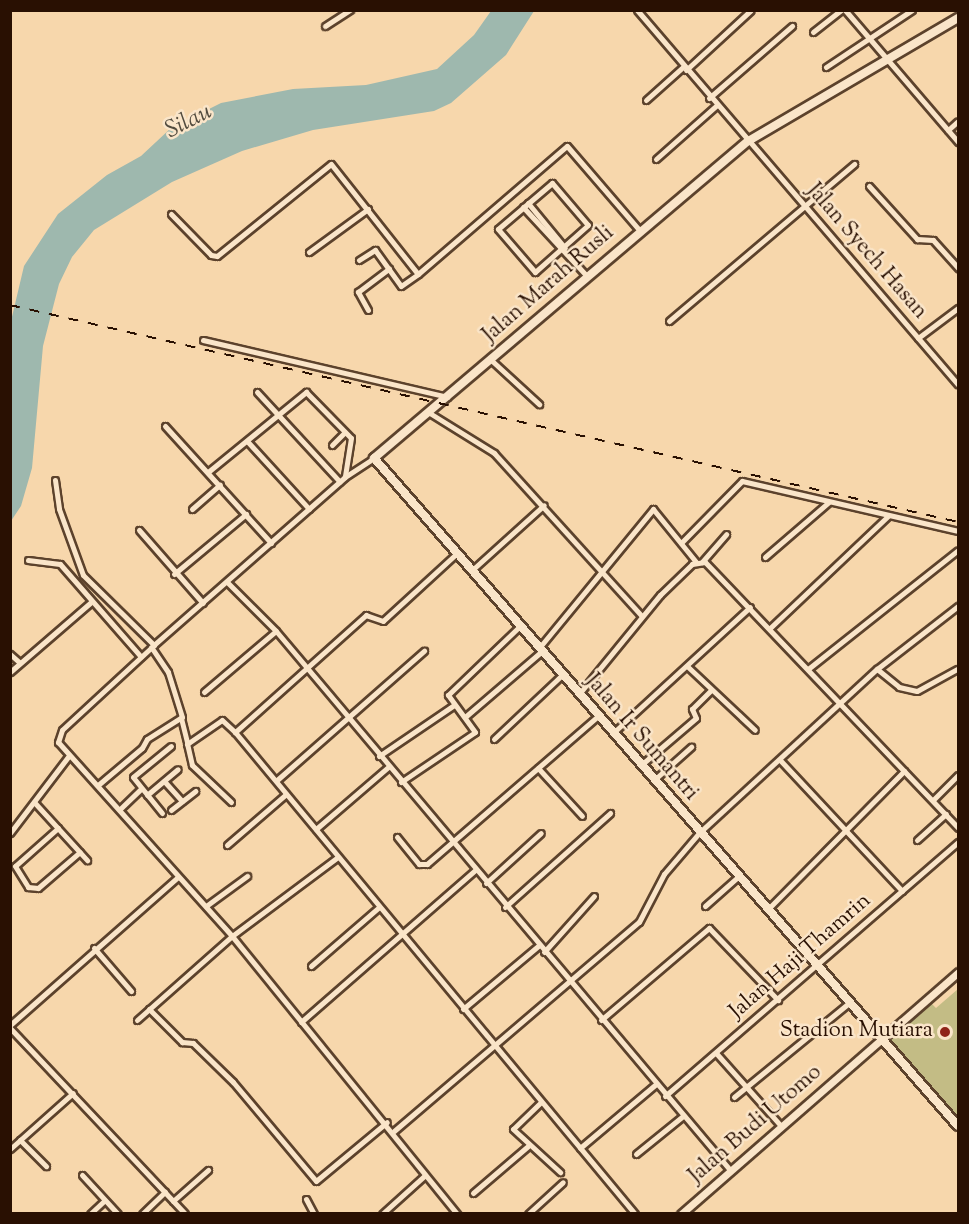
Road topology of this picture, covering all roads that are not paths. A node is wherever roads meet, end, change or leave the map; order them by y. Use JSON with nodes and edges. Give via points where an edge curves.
{"nodes":[{"id":1,"x":350,"y":10,"type":"edge"},
{"id":2,"x":637,"y":10,"type":"edge"},
{"id":3,"x":752,"y":10,"type":"edge"},
{"id":4,"x":843,"y":10,"type":"edge"},
{"id":5,"x":912,"y":10,"type":"edge"},
{"id":6,"x":958,"y":18,"type":"edge"},
{"id":7,"x":325,"y":26,"type":"dead end"},
{"id":8,"x":792,"y":26,"type":"dead end"},
{"id":9,"x":813,"y":32,"type":"dead end"},
{"id":10,"x":868,"y":41,"type":"junction"},
{"id":11,"x":888,"y":60,"type":"junction"},
{"id":12,"x":826,"y":67,"type":"dead end"},
{"id":13,"x":684,"y":68,"type":"junction"},
{"id":14,"x":709,"y":98,"type":"junction"},
{"id":15,"x":646,"y":100,"type":"dead end"},
{"id":16,"x":716,"y":106,"type":"junction"},
{"id":17,"x":958,"y":121,"type":"edge"},
{"id":18,"x":948,"y":130,"type":"junction"},
{"id":19,"x":748,"y":141,"type":"junction"},
{"id":20,"x":958,"y":142,"type":"edge"},
{"id":21,"x":656,"y":159,"type":"dead end"},
{"id":22,"x":854,"y":164,"type":"dead end"},
{"id":23,"x":869,"y":186,"type":"dead end"},
{"id":24,"x":525,"y":205,"type":"junction"},
{"id":25,"x":806,"y":206,"type":"junction"},
{"id":26,"x":368,"y":209,"type":"junction"},
{"id":27,"x":171,"y":214,"type":"dead end"},
{"id":28,"x":640,"y":231,"type":"junction"},
{"id":29,"x":563,"y":251,"type":"junction"},
{"id":30,"x":309,"y":252,"type":"dead end"},
{"id":31,"x":359,"y":260,"type":"dead end"},
{"id":32,"x":958,"y":268,"type":"edge"},
{"id":33,"x":389,"y":269,"type":"junction"},
{"id":34,"x":418,"y":274,"type":"junction"},
{"id":35,"x":586,"y":276,"type":"junction"},
{"id":36,"x":958,"y":308,"type":"edge"},
{"id":37,"x":368,"y":309,"type":"dead end"},
{"id":38,"x":669,"y":321,"type":"dead end"},
{"id":39,"x":918,"y":338,"type":"junction"},
{"id":40,"x":203,"y":340,"type":"dead end"},
{"id":41,"x":490,"y":359,"type":"junction"},
{"id":42,"x":958,"y":384,"type":"edge"},
{"id":43,"x":257,"y":392,"type":"dead end"},
{"id":44,"x":447,"y":397,"type":"junction"},
{"id":45,"x":539,"y":404,"type":"dead end"},
{"id":46,"x":428,"y":412,"type":"junction"},
{"id":47,"x":279,"y":414,"type":"junction"},
{"id":48,"x":165,"y":426,"type":"dead end"},
{"id":49,"x":345,"y":432,"type":"junction"},
{"id":50,"x":247,"y":441,"type":"junction"},
{"id":51,"x":332,"y":445,"type":"dead end"},
{"id":52,"x":374,"y":458,"type":"junction"},
{"id":53,"x":208,"y":472,"type":"junction"},
{"id":54,"x":345,"y":477,"type":"junction"},
{"id":55,"x":55,"y":480,"type":"dead end"},
{"id":56,"x":339,"y":482,"type":"junction"},
{"id":57,"x":220,"y":484,"type":"junction"},
{"id":58,"x":829,"y":502,"type":"junction"},
{"id":59,"x":544,"y":505,"type":"junction"},
{"id":60,"x":192,"y":509,"type":"dead end"},
{"id":61,"x":309,"y":509,"type":"junction"},
{"id":62,"x":246,"y":514,"type":"junction"},
{"id":63,"x":888,"y":516,"type":"junction"},
{"id":64,"x":139,"y":530,"type":"dead end"},
{"id":65,"x":958,"y":531,"type":"edge"},
{"id":66,"x":726,"y":534,"type":"dead end"},
{"id":67,"x":271,"y":543,"type":"junction"},
{"id":68,"x":681,"y":543,"type":"junction"},
{"id":69,"x":958,"y":550,"type":"edge"},
{"id":70,"x":456,"y":554,"type":"junction"},
{"id":71,"x":765,"y":557,"type":"dead end"},
{"id":72,"x":28,"y":560,"type":"dead end"},
{"id":73,"x":699,"y":562,"type":"junction"},
{"id":74,"x":471,"y":571,"type":"junction"},
{"id":75,"x":603,"y":571,"type":"junction"},
{"id":76,"x":174,"y":574,"type":"junction"},
{"id":77,"x":226,"y":582,"type":"junction"},
{"id":78,"x":90,"y":603,"type":"junction"},
{"id":79,"x":202,"y":603,"type":"junction"},
{"id":80,"x":958,"y":606,"type":"edge"},
{"id":81,"x":750,"y":607,"type":"junction"},
{"id":82,"x":641,"y":615,"type":"junction"},
{"id":83,"x":520,"y":626,"type":"junction"},
{"id":84,"x":770,"y":628,"type":"junction"},
{"id":85,"x":276,"y":631,"type":"junction"},
{"id":86,"x":152,"y":646,"type":"junction"},
{"id":87,"x":540,"y":650,"type":"junction"},
{"id":88,"x":424,"y":651,"type":"dead end"},
{"id":89,"x":10,"y":654,"type":"edge"},
{"id":90,"x":141,"y":657,"type":"junction"},
{"id":91,"x":20,"y":663,"type":"junction"},
{"id":92,"x":687,"y":666,"type":"junction"},
{"id":93,"x":808,"y":669,"type":"junction"},
{"id":94,"x":877,"y":669,"type":"junction"},
{"id":95,"x":957,"y":669,"type":"dead end"},
{"id":96,"x":307,"y":670,"type":"junction"},
{"id":97,"x":10,"y":672,"type":"edge"},
{"id":98,"x":562,"y":675,"type":"junction"},
{"id":99,"x":711,"y":690,"type":"junction"},
{"id":100,"x":204,"y":692,"type":"dead end"},
{"id":101,"x":579,"y":694,"type":"junction"},
{"id":102,"x":839,"y":703,"type":"junction"},
{"id":103,"x":454,"y":705,"type":"junction"},
{"id":104,"x":598,"y":716,"type":"junction"},
{"id":105,"x":182,"y":717,"type":"junction"},
{"id":106,"x":465,"y":717,"type":"junction"},
{"id":107,"x":346,"y":719,"type":"junction"},
{"id":108,"x":755,"y":730,"type":"dead end"},
{"id":109,"x":235,"y":732,"type":"junction"},
{"id":110,"x":613,"y":733,"type":"junction"},
{"id":111,"x":494,"y":739,"type":"dead end"},
{"id":112,"x":188,"y":742,"type":"junction"},
{"id":113,"x":171,"y":746,"type":"dead end"},
{"id":114,"x":692,"y":747,"type":"dead end"},
{"id":115,"x":379,"y":756,"type":"junction"},
{"id":116,"x":68,"y":757,"type":"junction"},
{"id":117,"x":780,"y":760,"type":"junction"},
{"id":118,"x":641,"y":765,"type":"junction"},
{"id":119,"x":388,"y":767,"type":"junction"},
{"id":120,"x":538,"y":768,"type":"junction"},
{"id":121,"x":178,"y":769,"type":"dead end"},
{"id":122,"x":904,"y":771,"type":"junction"},
{"id":123,"x":958,"y":775,"type":"edge"},
{"id":124,"x":276,"y":780,"type":"junction"},
{"id":125,"x":654,"y":780,"type":"junction"},
{"id":126,"x":164,"y":781,"type":"junction"},
{"id":127,"x":401,"y":782,"type":"junction"},
{"id":128,"x":98,"y":785,"type":"junction"},
{"id":129,"x":141,"y":789,"type":"junction"},
{"id":130,"x":195,"y":790,"type":"dead end"},
{"id":131,"x":286,"y":794,"type":"junction"},
{"id":132,"x":147,"y":795,"type":"junction"},
{"id":133,"x":933,"y":800,"type":"junction"},
{"id":134,"x":182,"y":801,"type":"junction"},
{"id":135,"x":33,"y":802,"type":"junction"},
{"id":136,"x":231,"y":802,"type":"dead end"},
{"id":137,"x":120,"y":809,"type":"junction"},
{"id":138,"x":171,"y":810,"type":"dead end"},
{"id":139,"x":162,"y":813,"type":"dead end"},
{"id":140,"x":610,"y":813,"type":"dead end"},
{"id":141,"x":945,"y":814,"type":"junction"},
{"id":142,"x":582,"y":816,"type":"dead end"},
{"id":143,"x":58,"y":828,"type":"junction"},
{"id":144,"x":958,"y":828,"type":"edge"},
{"id":145,"x":316,"y":829,"type":"junction"},
{"id":146,"x":846,"y":830,"type":"junction"},
{"id":147,"x":10,"y":832,"type":"edge"},
{"id":148,"x":699,"y":832,"type":"junction"},
{"id":149,"x":541,"y":833,"type":"dead end"},
{"id":150,"x":397,"y":837,"type":"dead end"},
{"id":151,"x":917,"y":840,"type":"dead end"},
{"id":152,"x":958,"y":842,"type":"edge"},
{"id":153,"x":453,"y":844,"type":"junction"},
{"id":154,"x":227,"y":845,"type":"dead end"},
{"id":155,"x":80,"y":852,"type":"junction"},
{"id":156,"x":338,"y":857,"type":"junction"},
{"id":157,"x":87,"y":860,"type":"dead end"},
{"id":158,"x":475,"y":870,"type":"junction"},
{"id":159,"x":248,"y":876,"type":"dead end"},
{"id":160,"x":739,"y":876,"type":"junction"},
{"id":161,"x":178,"y":877,"type":"junction"},
{"id":162,"x":486,"y":884,"type":"junction"},
{"id":163,"x":902,"y":891,"type":"junction"},
{"id":164,"x":594,"y":896,"type":"dead end"},
{"id":165,"x":206,"y":906,"type":"junction"},
{"id":166,"x":705,"y":906,"type":"dead end"},
{"id":167,"x":379,"y":907,"type":"junction"},
{"id":168,"x":506,"y":907,"type":"junction"},
{"id":169,"x":768,"y":909,"type":"junction"},
{"id":170,"x":400,"y":932,"type":"junction"},
{"id":171,"x":232,"y":936,"type":"junction"},
{"id":172,"x":538,"y":946,"type":"junction"},
{"id":173,"x":94,"y":948,"type":"junction"},
{"id":174,"x":544,"y":952,"type":"junction"},
{"id":175,"x":817,"y":965,"type":"junction"},
{"id":176,"x":311,"y":966,"type":"dead end"},
{"id":177,"x":958,"y":972,"type":"edge"},
{"id":178,"x":568,"y":982,"type":"junction"},
{"id":179,"x":131,"y":991,"type":"dead end"},
{"id":180,"x":778,"y":1000,"type":"junction"},
{"id":181,"x":850,"y":1002,"type":"junction"},
{"id":182,"x":149,"y":1009,"type":"junction"},
{"id":183,"x":464,"y":1009,"type":"junction"},
{"id":184,"x":137,"y":1020,"type":"dead end"},
{"id":185,"x":600,"y":1020,"type":"junction"},
{"id":186,"x":301,"y":1022,"type":"junction"},
{"id":187,"x":10,"y":1027,"type":"edge"},
{"id":188,"x":882,"y":1040,"type":"junction"},
{"id":189,"x":494,"y":1046,"type":"junction"},
{"id":190,"x":716,"y":1053,"type":"junction"},
{"id":191,"x":656,"y":1084,"type":"junction"},
{"id":192,"x":746,"y":1089,"type":"junction"},
{"id":193,"x":73,"y":1093,"type":"junction"},
{"id":194,"x":665,"y":1096,"type":"junction"},
{"id":195,"x":734,"y":1097,"type":"dead end"},
{"id":196,"x":540,"y":1103,"type":"junction"},
{"id":197,"x":683,"y":1116,"type":"junction"},
{"id":198,"x":387,"y":1122,"type":"junction"},
{"id":199,"x":781,"y":1126,"type":"junction"},
{"id":200,"x":958,"y":1126,"type":"edge"},
{"id":201,"x":394,"y":1131,"type":"junction"},
{"id":202,"x":20,"y":1140,"type":"junction"},
{"id":203,"x":528,"y":1146,"type":"junction"},
{"id":204,"x":580,"y":1148,"type":"junction"},
{"id":205,"x":10,"y":1149,"type":"edge"},
{"id":206,"x":636,"y":1154,"type":"dead end"},
{"id":207,"x":45,"y":1166,"type":"dead end"},
{"id":208,"x":208,"y":1170,"type":"dead end"},
{"id":209,"x":730,"y":1170,"type":"junction"},
{"id":210,"x":560,"y":1172,"type":"dead end"},
{"id":211,"x":82,"y":1175,"type":"dead end"},
{"id":212,"x":424,"y":1176,"type":"junction"},
{"id":213,"x":563,"y":1182,"type":"dead end"},
{"id":214,"x":165,"y":1192,"type":"junction"},
{"id":215,"x":473,"y":1193,"type":"dead end"},
{"id":216,"x":306,"y":1199,"type":"dead end"},
{"id":217,"x":104,"y":1201,"type":"junction"},
{"id":218,"x":173,"y":1201,"type":"junction"},
{"id":219,"x":90,"y":1214,"type":"edge"},
{"id":220,"x":118,"y":1214,"type":"edge"},
{"id":221,"x":142,"y":1214,"type":"edge"},
{"id":222,"x":185,"y":1214,"type":"edge"},
{"id":223,"x":314,"y":1214,"type":"edge"},
{"id":224,"x":382,"y":1214,"type":"edge"},
{"id":225,"x":457,"y":1214,"type":"edge"},
{"id":226,"x":528,"y":1214,"type":"edge"},
{"id":227,"x":635,"y":1214,"type":"edge"},
{"id":228,"x":681,"y":1214,"type":"edge"}],
"edges":[{"from":1,"to":7,"type":"street"},
{"from":2,"to":13,"type":"street","name":"Jalan Syech Hasan"},
{"from":3,"to":13,"type":"street"},
{"from":4,"to":9,"type":"street"},
{"from":4,"to":10,"type":"street"},
{"from":5,"to":10,"type":"street"},
{"from":6,"to":11,"type":"main road","name":"Jalan Marah Rusli"},
{"from":8,"to":14,"type":"street"},
{"from":10,"to":11,"type":"street"},
{"from":10,"to":12,"type":"street"},
{"from":11,"to":18,"type":"street"},
{"from":11,"to":19,"type":"main road","name":"Jalan Marah Rusli"},
{"from":13,"to":14,"type":"street","name":"Jalan Syech Hasan"},
{"from":13,"to":15,"type":"street"},
{"from":14,"to":16,"type":"street","name":"Jalan Syech Hasan"},
{"from":16,"to":19,"type":"street","name":"Jalan Syech Hasan"},
{"from":16,"to":21,"type":"street"},
{"from":17,"to":18,"type":"street"},
{"from":18,"to":20,"type":"street"},
{"from":19,"to":25,"type":"street","name":"Jalan Syech Hasan"},
{"from":19,"to":28,"type":"main road","name":"Jalan Marah Rusli"},
{"from":22,"to":25,"type":"street"},
{"from":23,"to":32,"type":"street","via":[[916,239],[933,240]]},
{"from":24,"to":29,"type":"street"},
{"from":24,"to":29,"type":"street","via":[[551,183],[588,223]]},
{"from":24,"to":29,"type":"street","via":[[498,230],[535,272]]},
{"from":25,"to":38,"type":"street"},
{"from":25,"to":39,"type":"street","name":"Jalan Syech Hasan"},
{"from":26,"to":27,"type":"street","via":[[331,164],[217,256],[211,255]]},
{"from":26,"to":30,"type":"street"},
{"from":26,"to":34,"type":"street"},
{"from":28,"to":34,"type":"street","via":[[571,147],[564,147]]},
{"from":28,"to":35,"type":"main road","name":"Jalan Marah Rusli"},
{"from":29,"to":35,"type":"street"},
{"from":31,"to":33,"type":"street","via":[[375,250]]},
{"from":33,"to":34,"type":"street","via":[[401,286]]},
{"from":33,"to":37,"type":"street","via":[[358,292]]},
{"from":35,"to":41,"type":"main road","name":"Jalan Marah Rusli"},
{"from":36,"to":39,"type":"street"},
{"from":39,"to":42,"type":"street","name":"Jalan Syech Hasan"},
{"from":40,"to":44,"type":"street"},
{"from":41,"to":44,"type":"main road","name":"Jalan Marah Rusli"},
{"from":41,"to":45,"type":"street"},
{"from":43,"to":47,"type":"street"},
{"from":44,"to":46,"type":"main road","name":"Jalan Marah Rusli"},
{"from":46,"to":52,"type":"main road","name":"Jalan Marah Rusli"},
{"from":46,"to":59,"type":"street","via":[[494,453]]},
{"from":47,"to":49,"type":"street","via":[[308,392]]},
{"from":47,"to":50,"type":"street"},
{"from":47,"to":56,"type":"street"},
{"from":48,"to":53,"type":"street"},
{"from":49,"to":51,"type":"street"},
{"from":49,"to":54,"type":"street","via":[[351,441]]},
{"from":50,"to":53,"type":"street"},
{"from":50,"to":61,"type":"street"},
{"from":52,"to":54,"type":"street"},
{"from":52,"to":70,"type":"main road","name":"Jalan Ir Sumantri"},
{"from":53,"to":57,"type":"street"},
{"from":54,"to":56,"type":"street"},
{"from":55,"to":86,"type":"street","via":[[59,509],[83,575]]},
{"from":56,"to":61,"type":"street"},
{"from":57,"to":60,"type":"street"},
{"from":57,"to":62,"type":"street"},
{"from":58,"to":63,"type":"street"},
{"from":58,"to":68,"type":"street","via":[[742,481]]},
{"from":58,"to":71,"type":"street"},
{"from":59,"to":74,"type":"street"},
{"from":59,"to":75,"type":"street"},
{"from":61,"to":67,"type":"street"},
{"from":62,"to":67,"type":"street"},
{"from":62,"to":76,"type":"street"},
{"from":63,"to":65,"type":"street"},
{"from":63,"to":84,"type":"street"},
{"from":64,"to":76,"type":"street"},
{"from":66,"to":73,"type":"street"},
{"from":67,"to":77,"type":"street"},
{"from":68,"to":73,"type":"street"},
{"from":68,"to":75,"type":"street","via":[[653,509]]},
{"from":69,"to":93,"type":"street"},
{"from":70,"to":74,"type":"main road","name":"Jalan Ir Sumantri"},
{"from":70,"to":96,"type":"street","via":[[382,621],[368,614]]},
{"from":72,"to":78,"type":"street","via":[[56,561]]},
{"from":73,"to":81,"type":"street"},
{"from":73,"to":82,"type":"street"},
{"from":74,"to":83,"type":"main road","name":"Jalan Ir Sumantri"},
{"from":75,"to":82,"type":"street"},
{"from":75,"to":87,"type":"street"},
{"from":76,"to":79,"type":"street"},
{"from":77,"to":79,"type":"street"},
{"from":77,"to":85,"type":"street"},
{"from":78,"to":90,"type":"street"},
{"from":78,"to":91,"type":"street"},
{"from":79,"to":86,"type":"street"},
{"from":80,"to":94,"type":"street"},
{"from":81,"to":84,"type":"street"},
{"from":81,"to":92,"type":"street"},
{"from":82,"to":101,"type":"street"},
{"from":83,"to":87,"type":"main road","name":"Jalan Ir Sumantri"},
{"from":83,"to":103,"type":"street","via":[[448,695]]},
{"from":84,"to":93,"type":"street"},
{"from":85,"to":96,"type":"street"},
{"from":85,"to":100,"type":"street"},
{"from":86,"to":90,"type":"street"},
{"from":86,"to":105,"type":"street","via":[[168,672]]},
{"from":87,"to":98,"type":"main road","name":"Jalan Ir Sumantri"},
{"from":87,"to":106,"type":"street"},
{"from":88,"to":107,"type":"street"},
{"from":89,"to":91,"type":"street"},
{"from":90,"to":116,"type":"street","via":[[57,736]]},
{"from":91,"to":97,"type":"street"},
{"from":92,"to":99,"type":"street"},
{"from":92,"to":110,"type":"street"},
{"from":93,"to":102,"type":"street"},
{"from":94,"to":95,"type":"street","via":[[899,687],[917,691]]},
{"from":94,"to":102,"type":"street"},
{"from":96,"to":107,"type":"street"},
{"from":96,"to":109,"type":"street"},
{"from":98,"to":101,"type":"main road","name":"Jalan Ir Sumantri"},
{"from":98,"to":111,"type":"street"},
{"from":99,"to":108,"type":"street"},
{"from":99,"to":118,"type":"street","via":[[692,709],[696,718]]},
{"from":101,"to":104,"type":"main road","name":"Jalan Ir Sumantri"},
{"from":102,"to":117,"type":"street"},
{"from":102,"to":122,"type":"street"},
{"from":103,"to":106,"type":"street"},
{"from":103,"to":115,"type":"street"},
{"from":104,"to":110,"type":"main road","name":"Jalan Ir Sumantri"},
{"from":104,"to":120,"type":"street"},
{"from":105,"to":112,"type":"street"},
{"from":105,"to":128,"type":"street","via":[[147,739],[142,748]]},
{"from":106,"to":127,"type":"street","via":[[475,732]]},
{"from":107,"to":115,"type":"street"},
{"from":107,"to":124,"type":"street"},
{"from":109,"to":112,"type":"street","via":[[222,720]]},
{"from":109,"to":124,"type":"street"},
{"from":110,"to":118,"type":"main road","name":"Jalan Ir Sumantri"},
{"from":112,"to":136,"type":"street","via":[[192,765]]},
{"from":113,"to":129,"type":"street","via":[[133,777]]},
{"from":114,"to":125,"type":"street"},
{"from":115,"to":119,"type":"street"},
{"from":116,"to":128,"type":"street"},
{"from":116,"to":135,"type":"street"},
{"from":117,"to":146,"type":"street"},
{"from":117,"to":148,"type":"street"},
{"from":118,"to":125,"type":"main road","name":"Jalan Ir Sumantri"},
{"from":119,"to":127,"type":"street"},
{"from":119,"to":145,"type":"street"},
{"from":120,"to":142,"type":"street"},
{"from":120,"to":153,"type":"street"},
{"from":121,"to":126,"type":"street"},
{"from":122,"to":133,"type":"street"},
{"from":122,"to":146,"type":"street"},
{"from":123,"to":133,"type":"street"},
{"from":124,"to":131,"type":"street"},
{"from":125,"to":148,"type":"main road","name":"Jalan Ir Sumantri"},
{"from":126,"to":132,"type":"street"},
{"from":126,"to":134,"type":"street"},
{"from":127,"to":153,"type":"street"},
{"from":128,"to":137,"type":"street"},
{"from":129,"to":132,"type":"street"},
{"from":129,"to":137,"type":"street"},
{"from":130,"to":134,"type":"street"},
{"from":131,"to":145,"type":"street"},
{"from":131,"to":154,"type":"street"},
{"from":132,"to":139,"type":"street"},
{"from":133,"to":141,"type":"street"},
{"from":134,"to":138,"type":"street"},
{"from":135,"to":143,"type":"street"},
{"from":135,"to":147,"type":"street"},
{"from":137,"to":161,"type":"street"},
{"from":140,"to":168,"type":"street"},
{"from":141,"to":144,"type":"street"},
{"from":141,"to":151,"type":"street"},
{"from":143,"to":155,"type":"street"},
{"from":143,"to":155,"type":"street","via":[[15,866],[28,887],[38,888]]},
{"from":145,"to":156,"type":"street"},
{"from":146,"to":163,"type":"street"},
{"from":146,"to":169,"type":"street"},
{"from":148,"to":160,"type":"main road","name":"Jalan Ir Sumantri"},
{"from":148,"to":178,"type":"street","via":[[664,874],[639,922]]},
{"from":149,"to":162,"type":"street"},
{"from":150,"to":153,"type":"street","via":[[422,866]]},
{"from":152,"to":163,"type":"street","name":"Jalan Haji Thamrin"},
{"from":153,"to":158,"type":"street"},
{"from":155,"to":157,"type":"street"},
{"from":156,"to":167,"type":"street"},
{"from":156,"to":171,"type":"street"},
{"from":158,"to":162,"type":"street"},
{"from":158,"to":170,"type":"street"},
{"from":159,"to":165,"type":"street"},
{"from":160,"to":166,"type":"street"},
{"from":160,"to":169,"type":"main road","name":"Jalan Ir Sumantri"},
{"from":161,"to":165,"type":"street"},
{"from":161,"to":173,"type":"street"},
{"from":162,"to":168,"type":"street"},
{"from":163,"to":175,"type":"street","name":"Jalan Haji Thamrin"},
{"from":164,"to":174,"type":"street"},
{"from":165,"to":171,"type":"street"},
{"from":167,"to":170,"type":"street"},
{"from":167,"to":176,"type":"street"},
{"from":168,"to":172,"type":"street"},
{"from":169,"to":175,"type":"main road","name":"Jalan Ir Sumantri"},
{"from":170,"to":183,"type":"street"},
{"from":170,"to":186,"type":"street"},
{"from":171,"to":182,"type":"street"},
{"from":171,"to":186,"type":"street"},
{"from":172,"to":174,"type":"street"},
{"from":172,"to":183,"type":"street"},
{"from":173,"to":179,"type":"street"},
{"from":173,"to":187,"type":"street"},
{"from":174,"to":178,"type":"street"},
{"from":175,"to":180,"type":"street","name":"Jalan Haji Thamrin"},
{"from":175,"to":181,"type":"main road","name":"Jalan Ir Sumantri"},
{"from":177,"to":188,"type":"street","name":"Jalan Budi Utomo"},
{"from":178,"to":185,"type":"street"},
{"from":178,"to":189,"type":"street"},
{"from":180,"to":185,"type":"street","via":[[709,928]]},
{"from":180,"to":190,"type":"street","name":"Jalan Haji Thamrin"},
{"from":181,"to":188,"type":"main road","name":"Jalan Ir Sumantri"},
{"from":181,"to":192,"type":"street"},
{"from":182,"to":184,"type":"street"},
{"from":182,"to":198,"type":"street","via":[[182,1042],[193,1043],[233,1082],[316,1181]]},
{"from":183,"to":189,"type":"street"},
{"from":185,"to":191,"type":"street"},
{"from":186,"to":198,"type":"street"},
{"from":187,"to":193,"type":"street"},
{"from":188,"to":199,"type":"street","name":"Jalan Budi Utomo"},
{"from":188,"to":200,"type":"main road","name":"Jalan Ir Sumantri"},
{"from":189,"to":196,"type":"street"},
{"from":189,"to":201,"type":"street"},
{"from":190,"to":192,"type":"street"},
{"from":190,"to":194,"type":"street","name":"Jalan Haji Thamrin"},
{"from":191,"to":194,"type":"street"},
{"from":191,"to":204,"type":"street"},
{"from":192,"to":195,"type":"street"},
{"from":192,"to":199,"type":"street"},
{"from":193,"to":202,"type":"street"},
{"from":193,"to":214,"type":"street"},
{"from":194,"to":197,"type":"street"},
{"from":196,"to":203,"type":"street","via":[[513,1128]]},
{"from":196,"to":204,"type":"street"},
{"from":197,"to":206,"type":"street"},
{"from":197,"to":209,"type":"street"},
{"from":198,"to":201,"type":"street"},
{"from":199,"to":209,"type":"street","name":"Jalan Budi Utomo"},
{"from":201,"to":212,"type":"street"},
{"from":202,"to":205,"type":"street"},
{"from":202,"to":207,"type":"street"},
{"from":203,"to":210,"type":"street"},
{"from":203,"to":215,"type":"street"},
{"from":204,"to":227,"type":"street"},
{"from":208,"to":218,"type":"street"},
{"from":209,"to":228,"type":"street","name":"Jalan Budi Utomo"},
{"from":211,"to":217,"type":"street"},
{"from":212,"to":224,"type":"street"},
{"from":212,"to":225,"type":"street"},
{"from":213,"to":226,"type":"street"},
{"from":214,"to":218,"type":"street"},
{"from":214,"to":221,"type":"street"},
{"from":216,"to":223,"type":"street"},
{"from":217,"to":219,"type":"street"},
{"from":217,"to":220,"type":"street"},
{"from":218,"to":222,"type":"street"}]}
